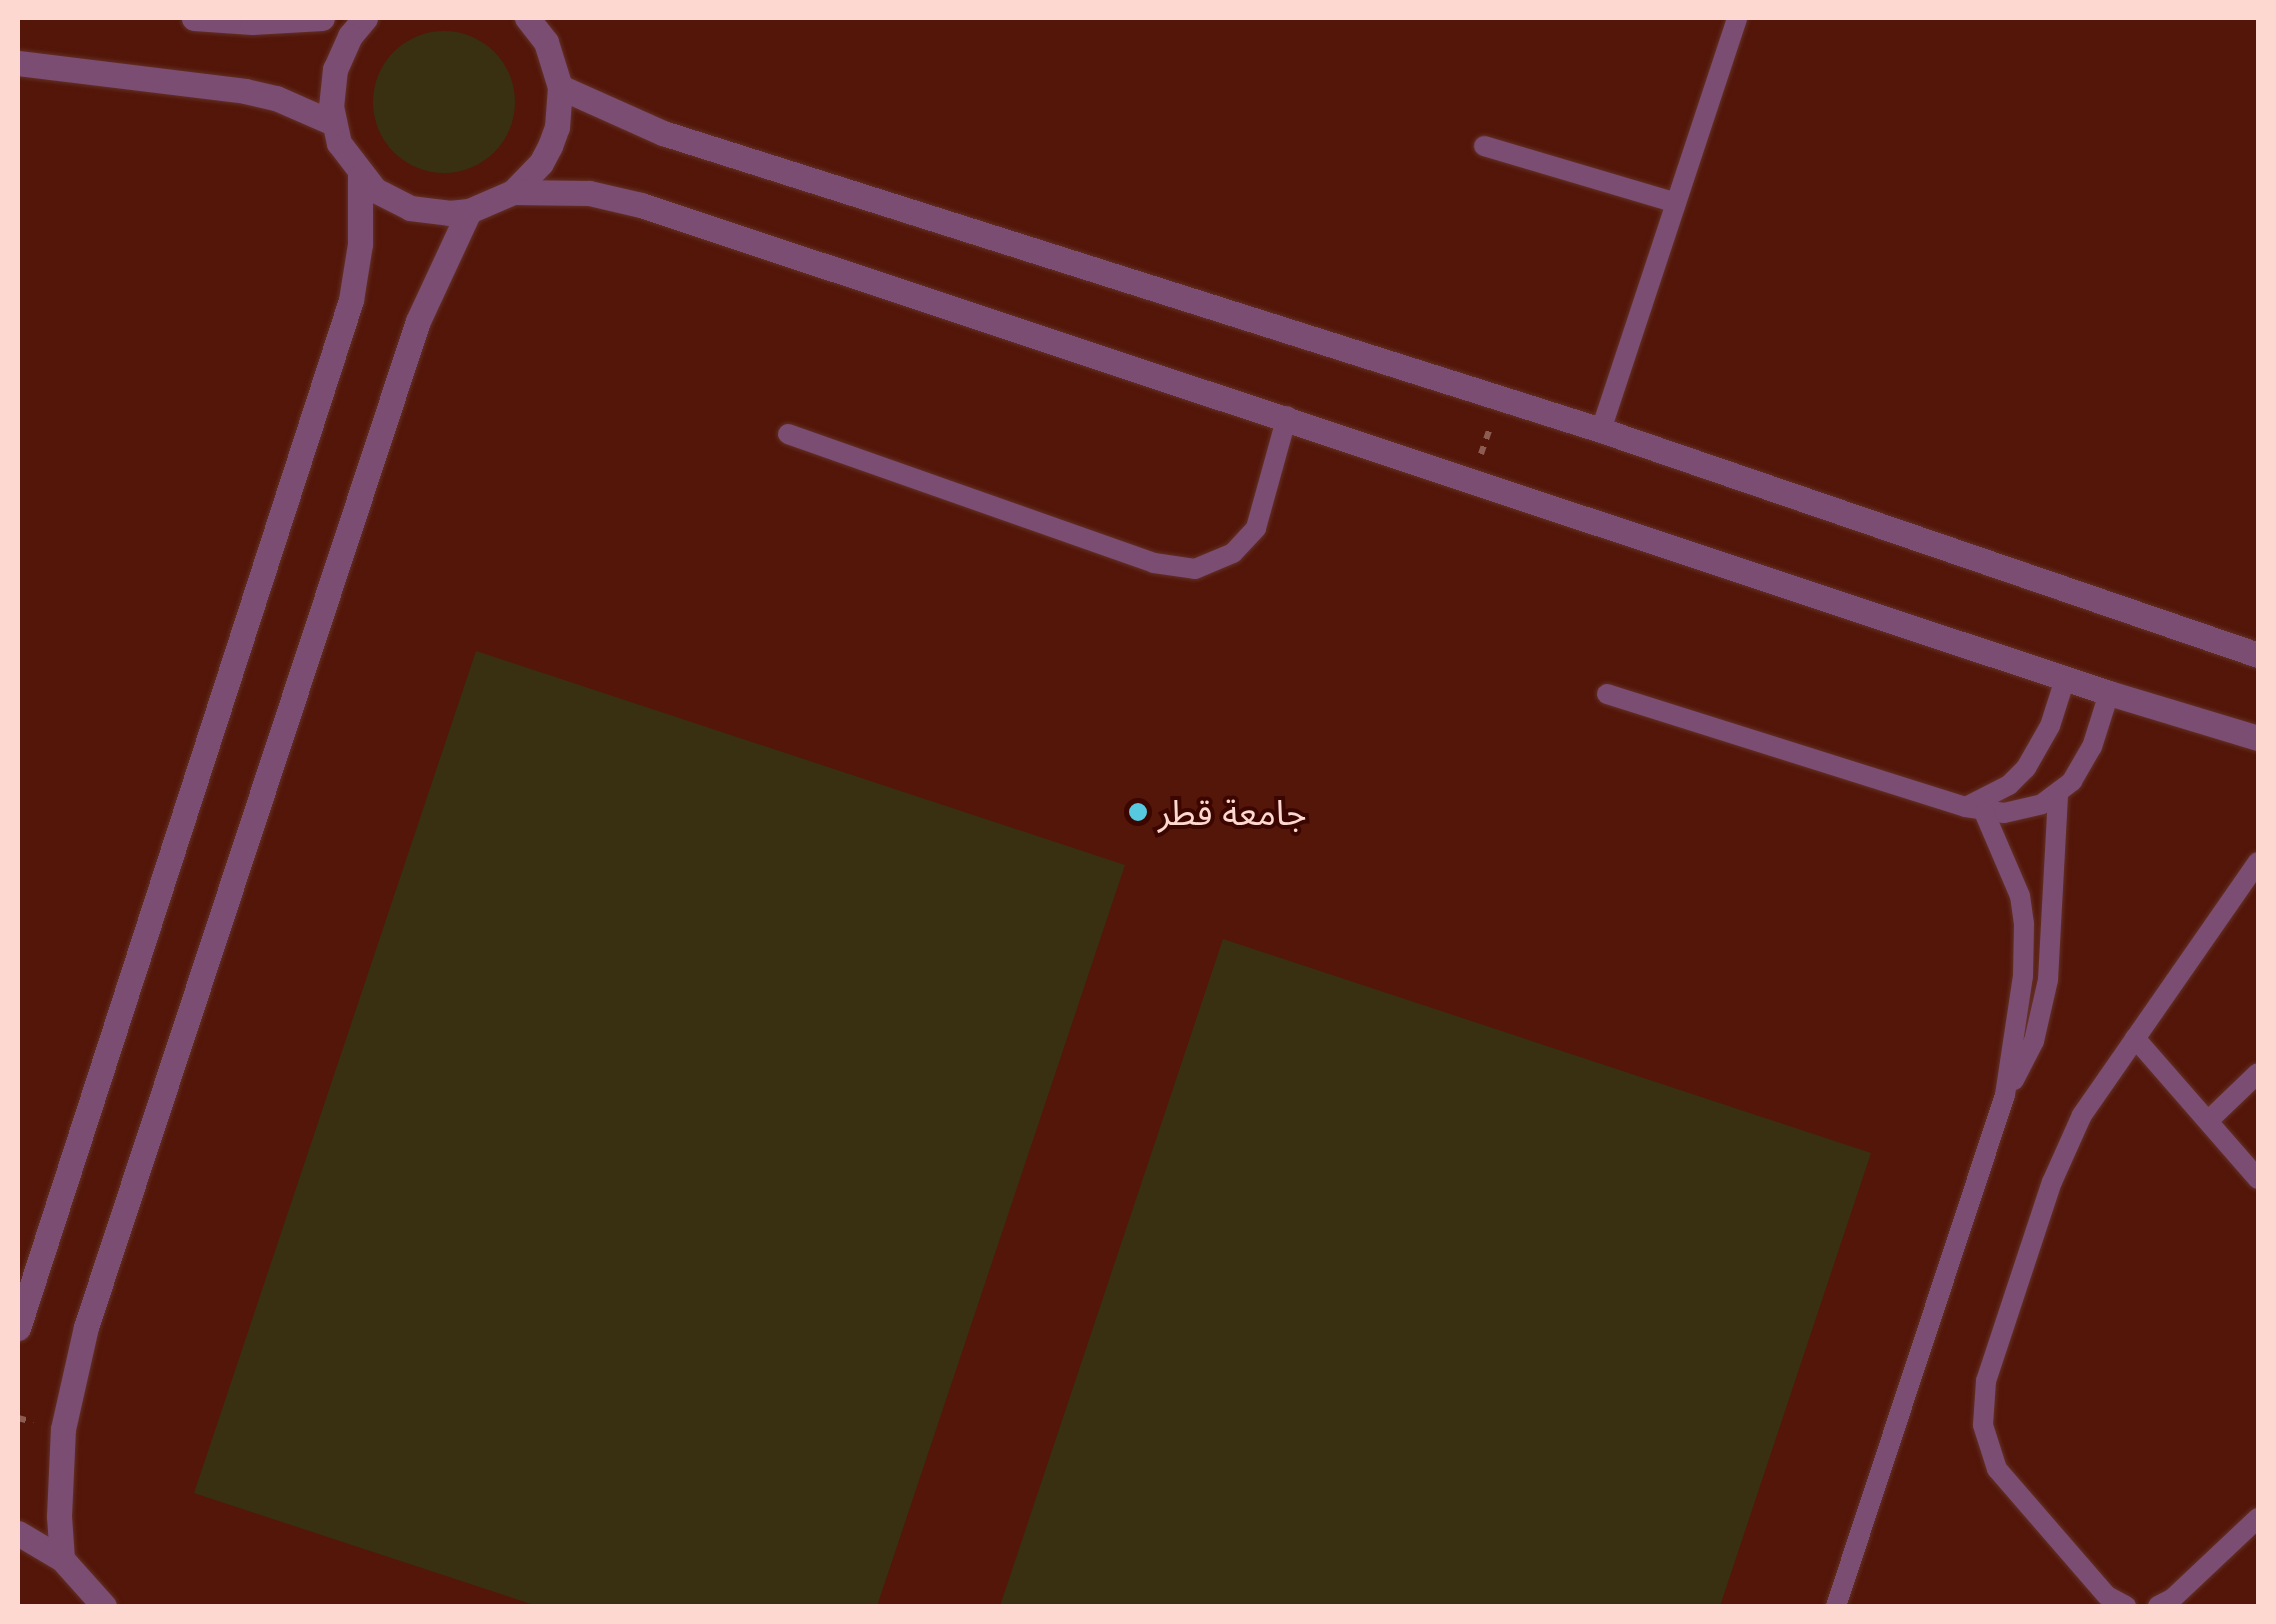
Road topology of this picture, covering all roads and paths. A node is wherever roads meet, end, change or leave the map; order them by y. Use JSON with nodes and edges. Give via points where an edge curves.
{"nodes":[{"id":1,"x":194,"y":18,"type":"edge"},
{"id":2,"x":322,"y":18,"type":"edge"},
{"id":3,"x":365,"y":18,"type":"edge"},
{"id":4,"x":1738,"y":18,"type":"edge"},
{"id":5,"x":530,"y":19,"type":"edge"},
{"id":6,"x":18,"y":63,"type":"edge"},
{"id":7,"x":560,"y":88,"type":"junction"},
{"id":8,"x":333,"y":124,"type":"junction"},
{"id":9,"x":1484,"y":146,"type":"dead end"},
{"id":10,"x":360,"y":176,"type":"junction"},
{"id":11,"x":513,"y":192,"type":"junction"},
{"id":12,"x":1676,"y":203,"type":"junction"},
{"id":13,"x":470,"y":211,"type":"junction"},
{"id":14,"x":1500,"y":399,"type":"junction"},
{"id":15,"x":1286,"y":416,"type":"junction"},
{"id":16,"x":1601,"y":430,"type":"junction"},
{"id":17,"x":788,"y":434,"type":"dead end"},
{"id":18,"x":1473,"y":479,"type":"junction"},
{"id":19,"x":2258,"y":656,"type":"edge"},
{"id":20,"x":2065,"y":678,"type":"junction"},
{"id":21,"x":1607,"y":694,"type":"dead end"},
{"id":22,"x":2109,"y":694,"type":"junction"},
{"id":23,"x":2258,"y":738,"type":"edge"},
{"id":24,"x":2058,"y":794,"type":"junction"},
{"id":25,"x":1975,"y":810,"type":"junction"},
{"id":26,"x":2258,"y":862,"type":"edge"},
{"id":27,"x":2134,"y":1038,"type":"junction"},
{"id":28,"x":2258,"y":1073,"type":"edge"},
{"id":29,"x":2005,"y":1095,"type":"junction"},
{"id":30,"x":2208,"y":1122,"type":"junction"},
{"id":31,"x":2258,"y":1179,"type":"edge"},
{"id":32,"x":18,"y":1328,"type":"edge"},
{"id":33,"x":2258,"y":1518,"type":"edge"},
{"id":34,"x":18,"y":1533,"type":"edge"},
{"id":35,"x":62,"y":1559,"type":"junction"},
{"id":36,"x":104,"y":1606,"type":"edge"},
{"id":37,"x":1836,"y":1606,"type":"edge"},
{"id":38,"x":2126,"y":1606,"type":"edge"},
{"id":39,"x":2158,"y":1606,"type":"edge"}],
"edges":[{"from":1,"to":2,"type":"street"},
{"from":3,"to":8,"type":"street","via":[[335,69]]},
{"from":4,"to":12,"type":"lane"},
{"from":5,"to":7,"type":"street","via":[[546,42]]},
{"from":6,"to":8,"type":"street","via":[[246,90]]},
{"from":7,"to":11,"type":"street","via":[[550,146]]},
{"from":7,"to":14,"type":"street","via":[[694,144]]},
{"from":8,"to":10,"type":"street"},
{"from":9,"to":12,"type":"lane"},
{"from":10,"to":13,"type":"street","via":[[410,208]]},
{"from":10,"to":32,"type":"street","via":[[351,300]]},
{"from":11,"to":13,"type":"street"},
{"from":11,"to":15,"type":"street","via":[[589,193],[642,205]]},
{"from":12,"to":16,"type":"lane"},
{"from":13,"to":35,"type":"street","via":[[418,321],[86,1326],[63,1429]]},
{"from":14,"to":16,"type":"street"},
{"from":14,"to":18,"type":"path"},
{"from":15,"to":17,"type":"lane","via":[[1256,528],[1233,553],[1195,570],[1154,563]]},
{"from":15,"to":18,"type":"street"},
{"from":16,"to":19,"type":"street"},
{"from":18,"to":20,"type":"street"},
{"from":20,"to":22,"type":"street"},
{"from":20,"to":25,"type":"lane","via":[[2050,726],[2026,768]]},
{"from":21,"to":25,"type":"lane"},
{"from":22,"to":23,"type":"street"},
{"from":22,"to":24,"type":"lane","via":[[2084,765]]},
{"from":24,"to":25,"type":"lane","via":[[2023,810]]},
{"from":24,"to":29,"type":"lane","via":[[2048,980],[2034,1040]]},
{"from":25,"to":29,"type":"lane","via":[[2020,896],[2024,924]]},
{"from":26,"to":27,"type":"lane"},
{"from":27,"to":30,"type":"lane"},
{"from":27,"to":38,"type":"lane","via":[[2082,1115],[2052,1182],[1986,1381],[1982,1426],[1997,1469],[2107,1596]]},
{"from":28,"to":30,"type":"lane"},
{"from":29,"to":37,"type":"lane"},
{"from":30,"to":31,"type":"lane"},
{"from":33,"to":39,"type":"lane"},
{"from":34,"to":35,"type":"street"},
{"from":35,"to":36,"type":"street"}]}
